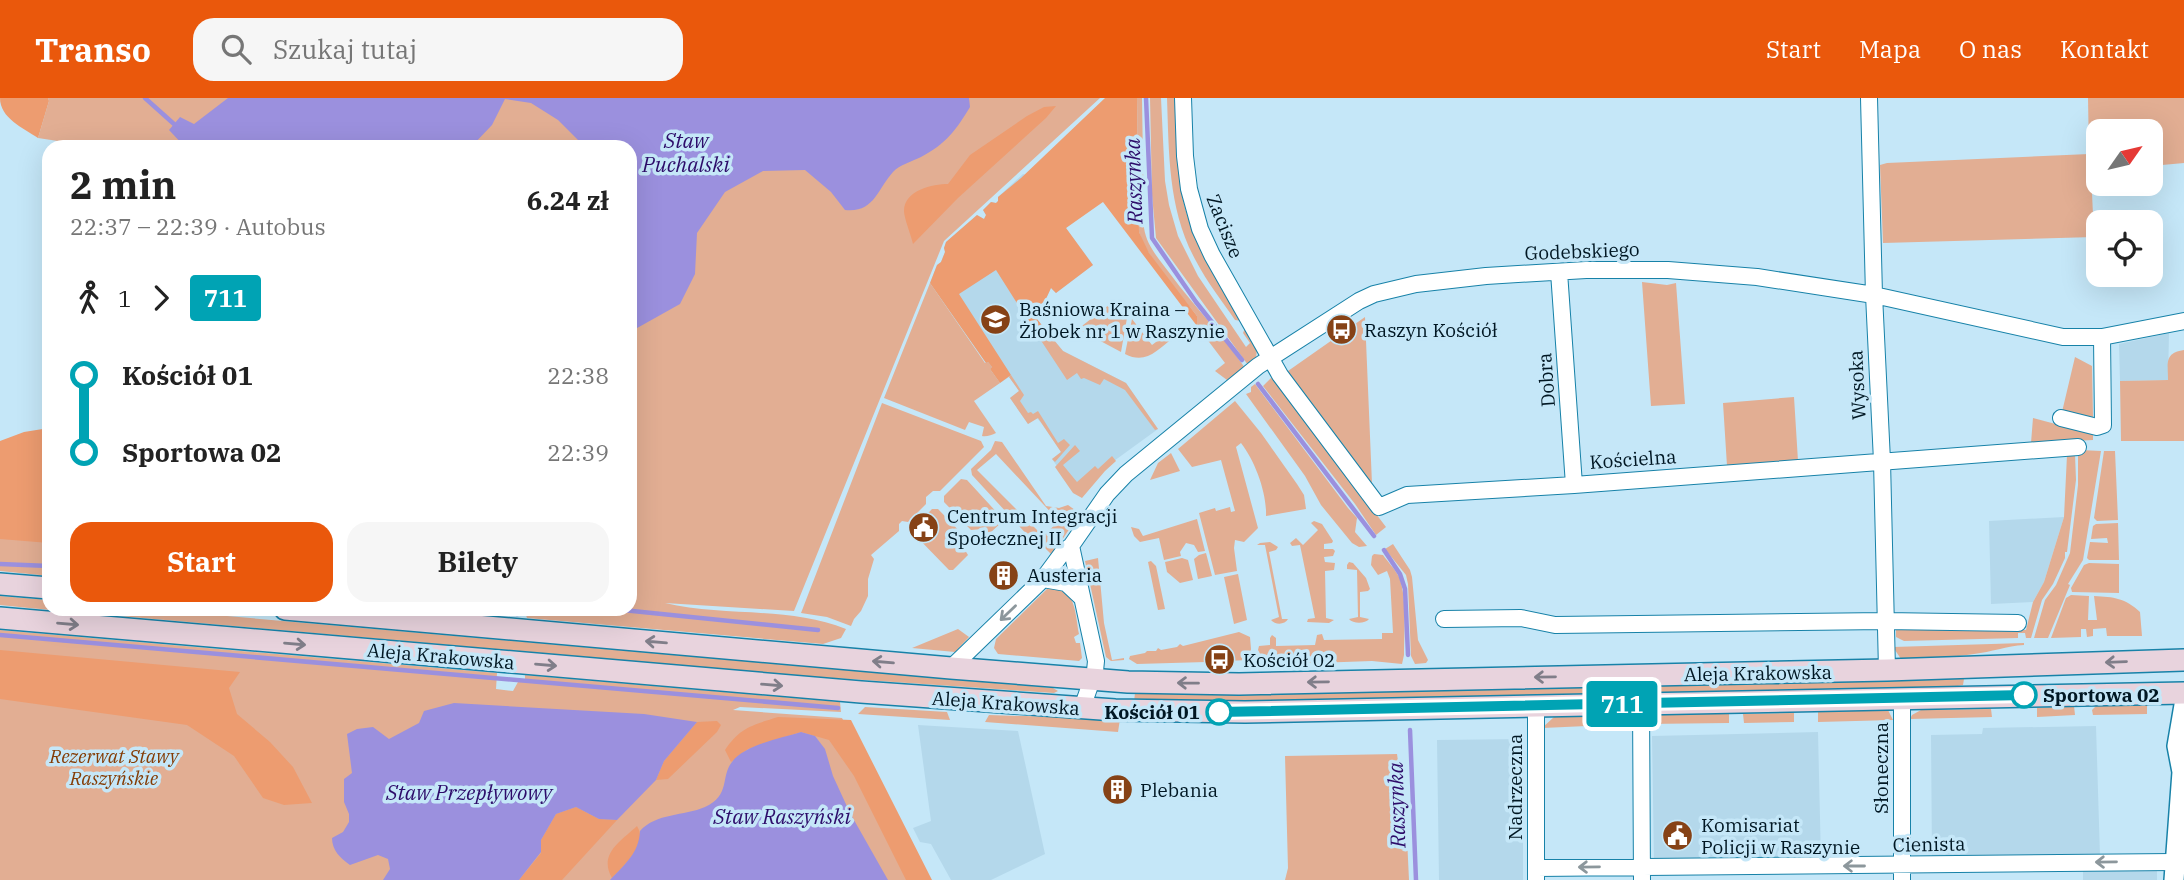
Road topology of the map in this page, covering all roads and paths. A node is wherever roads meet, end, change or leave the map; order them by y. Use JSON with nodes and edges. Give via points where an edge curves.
{"nodes":[{"id":1,"x":1183,"y":98,"type":"edge"},
{"id":2,"x":1869,"y":98,"type":"edge"},
{"id":3,"x":1559,"y":272,"type":"junction"},
{"id":4,"x":1874,"y":295,"type":"junction"},
{"id":5,"x":2184,"y":321,"type":"edge"},
{"id":6,"x":2102,"y":337,"type":"junction"},
{"id":7,"x":1271,"y":357,"type":"junction"},
{"id":8,"x":2062,"y":418,"type":"dead end"},
{"id":9,"x":2078,"y":447,"type":"dead end"},
{"id":10,"x":1882,"y":461,"type":"junction"},
{"id":11,"x":1574,"y":485,"type":"junction"},
{"id":12,"x":1072,"y":547,"type":"junction"},
{"id":13,"x":1042,"y":579,"type":"junction"},
{"id":14,"x":0,"y":584,"type":"edge"},
{"id":15,"x":42,"y":587,"type":"edge"},
{"id":16,"x":1082,"y":598,"type":"junction"},
{"id":17,"x":364,"y":616,"type":"edge"},
{"id":18,"x":0,"y":618,"type":"edge"},
{"id":19,"x":1444,"y":619,"type":"dead end"},
{"id":20,"x":1885,"y":621,"type":"junction"},
{"id":21,"x":2018,"y":623,"type":"dead end"},
{"id":22,"x":2184,"y":660,"type":"edge"},
{"id":23,"x":950,"y":668,"type":"junction"},
{"id":24,"x":1887,"y":670,"type":"junction"},
{"id":25,"x":1092,"y":679,"type":"junction"},
{"id":26,"x":2184,"y":692,"type":"edge"},
{"id":27,"x":1902,"y":697,"type":"junction"},
{"id":28,"x":1640,"y":703,"type":"junction"},
{"id":29,"x":1536,"y":705,"type":"junction"},
{"id":30,"x":2184,"y":705,"type":"edge"},
{"id":31,"x":1082,"y":708,"type":"junction"},
{"id":32,"x":2183,"y":770,"type":"edge"},
{"id":33,"x":2174,"y":871,"type":"edge"},
{"id":34,"x":1642,"y":873,"type":"edge"},
{"id":35,"x":1902,"y":873,"type":"edge"},
{"id":36,"x":1536,"y":874,"type":"edge"}],
"edges":[{"from":1,"to":7,"type":"street","name":"Zacisze","via":[[1187,179],[1197,221],[1214,261]]},
{"from":2,"to":4,"type":"street","name":"Wysoka"},
{"from":3,"to":4,"type":"street","name":"Godebskiego","via":[[1668,270]]},
{"from":3,"to":7,"type":"street","name":"Godebskiego","via":[[1416,284],[1374,294]]},
{"from":3,"to":11,"type":"street","name":"Dobra"},
{"from":4,"to":6,"type":"street","name":"Godebskiego","via":[[2063,337]]},
{"from":4,"to":10,"type":"street","name":"Wysoka"},
{"from":5,"to":6,"type":"street","name":"Godebskiego"},
{"from":6,"to":8,"type":"street","via":[[2103,425]]},
{"from":7,"to":11,"type":"street","name":"Kościelna","via":[[1378,507],[1407,495]]},
{"from":7,"to":12,"type":"street","name":"Godebskiego","via":[[1126,474],[1102,499]]},
{"from":9,"to":10,"type":"street","name":"Kościelna"},
{"from":10,"to":11,"type":"street","name":"Kościelna"},
{"from":10,"to":20,"type":"street","name":"Wysoka"},
{"from":12,"to":13,"type":"street","name":"Godebskiego"},
{"from":12,"to":16,"type":"street"},
{"from":13,"to":16,"type":"street","via":[[1066,583]]},
{"from":13,"to":23,"type":"street","name":"Godebskiego","one_way":true},
{"from":14,"to":15,"type":"main road"},
{"from":16,"to":25,"type":"street","via":[[1096,664]]},
{"from":23,"to":17,"type":"main road","name":"Aleja Krakowska","one_way":true},
{"from":18,"to":31,"type":"main road","name":"Aleja Krakowska","one_way":true},
{"from":19,"to":20,"type":"street","via":[[1521,618],[1555,625]]},
{"from":20,"to":21,"type":"street"},
{"from":20,"to":24,"type":"street","name":"Wysoka"},
{"from":22,"to":24,"type":"main road","name":"Aleja Krakowska","one_way":true},
{"from":23,"to":25,"type":"main road","name":"Aleja Krakowska"},
{"from":24,"to":25,"type":"main road","name":"Aleja Krakowska","one_way":true,"via":[[1217,684]]},
{"from":25,"to":31,"type":"street"},
{"from":26,"to":27,"type":"main road","name":"Aleja Krakowska"},
{"from":27,"to":28,"type":"main road","name":"Aleja Krakowska"},
{"from":27,"to":35,"type":"street","name":"Słoneczna"},
{"from":28,"to":29,"type":"main road","name":"Aleja Krakowska"},
{"from":28,"to":34,"type":"street"},
{"from":29,"to":31,"type":"main road","name":"Aleja Krakowska","via":[[1245,712]]},
{"from":29,"to":36,"type":"street","name":"Nadrzeczna"},
{"from":30,"to":32,"type":"street","via":[[2177,746]]},
{"from":32,"to":33,"type":"street"},
{"from":33,"to":35,"type":"street","name":"Cienista","one_way":true},
{"from":35,"to":34,"type":"street","name":"Cienista","one_way":true},
{"from":34,"to":36,"type":"street","name":"Nadrzeczna","one_way":true}]}
